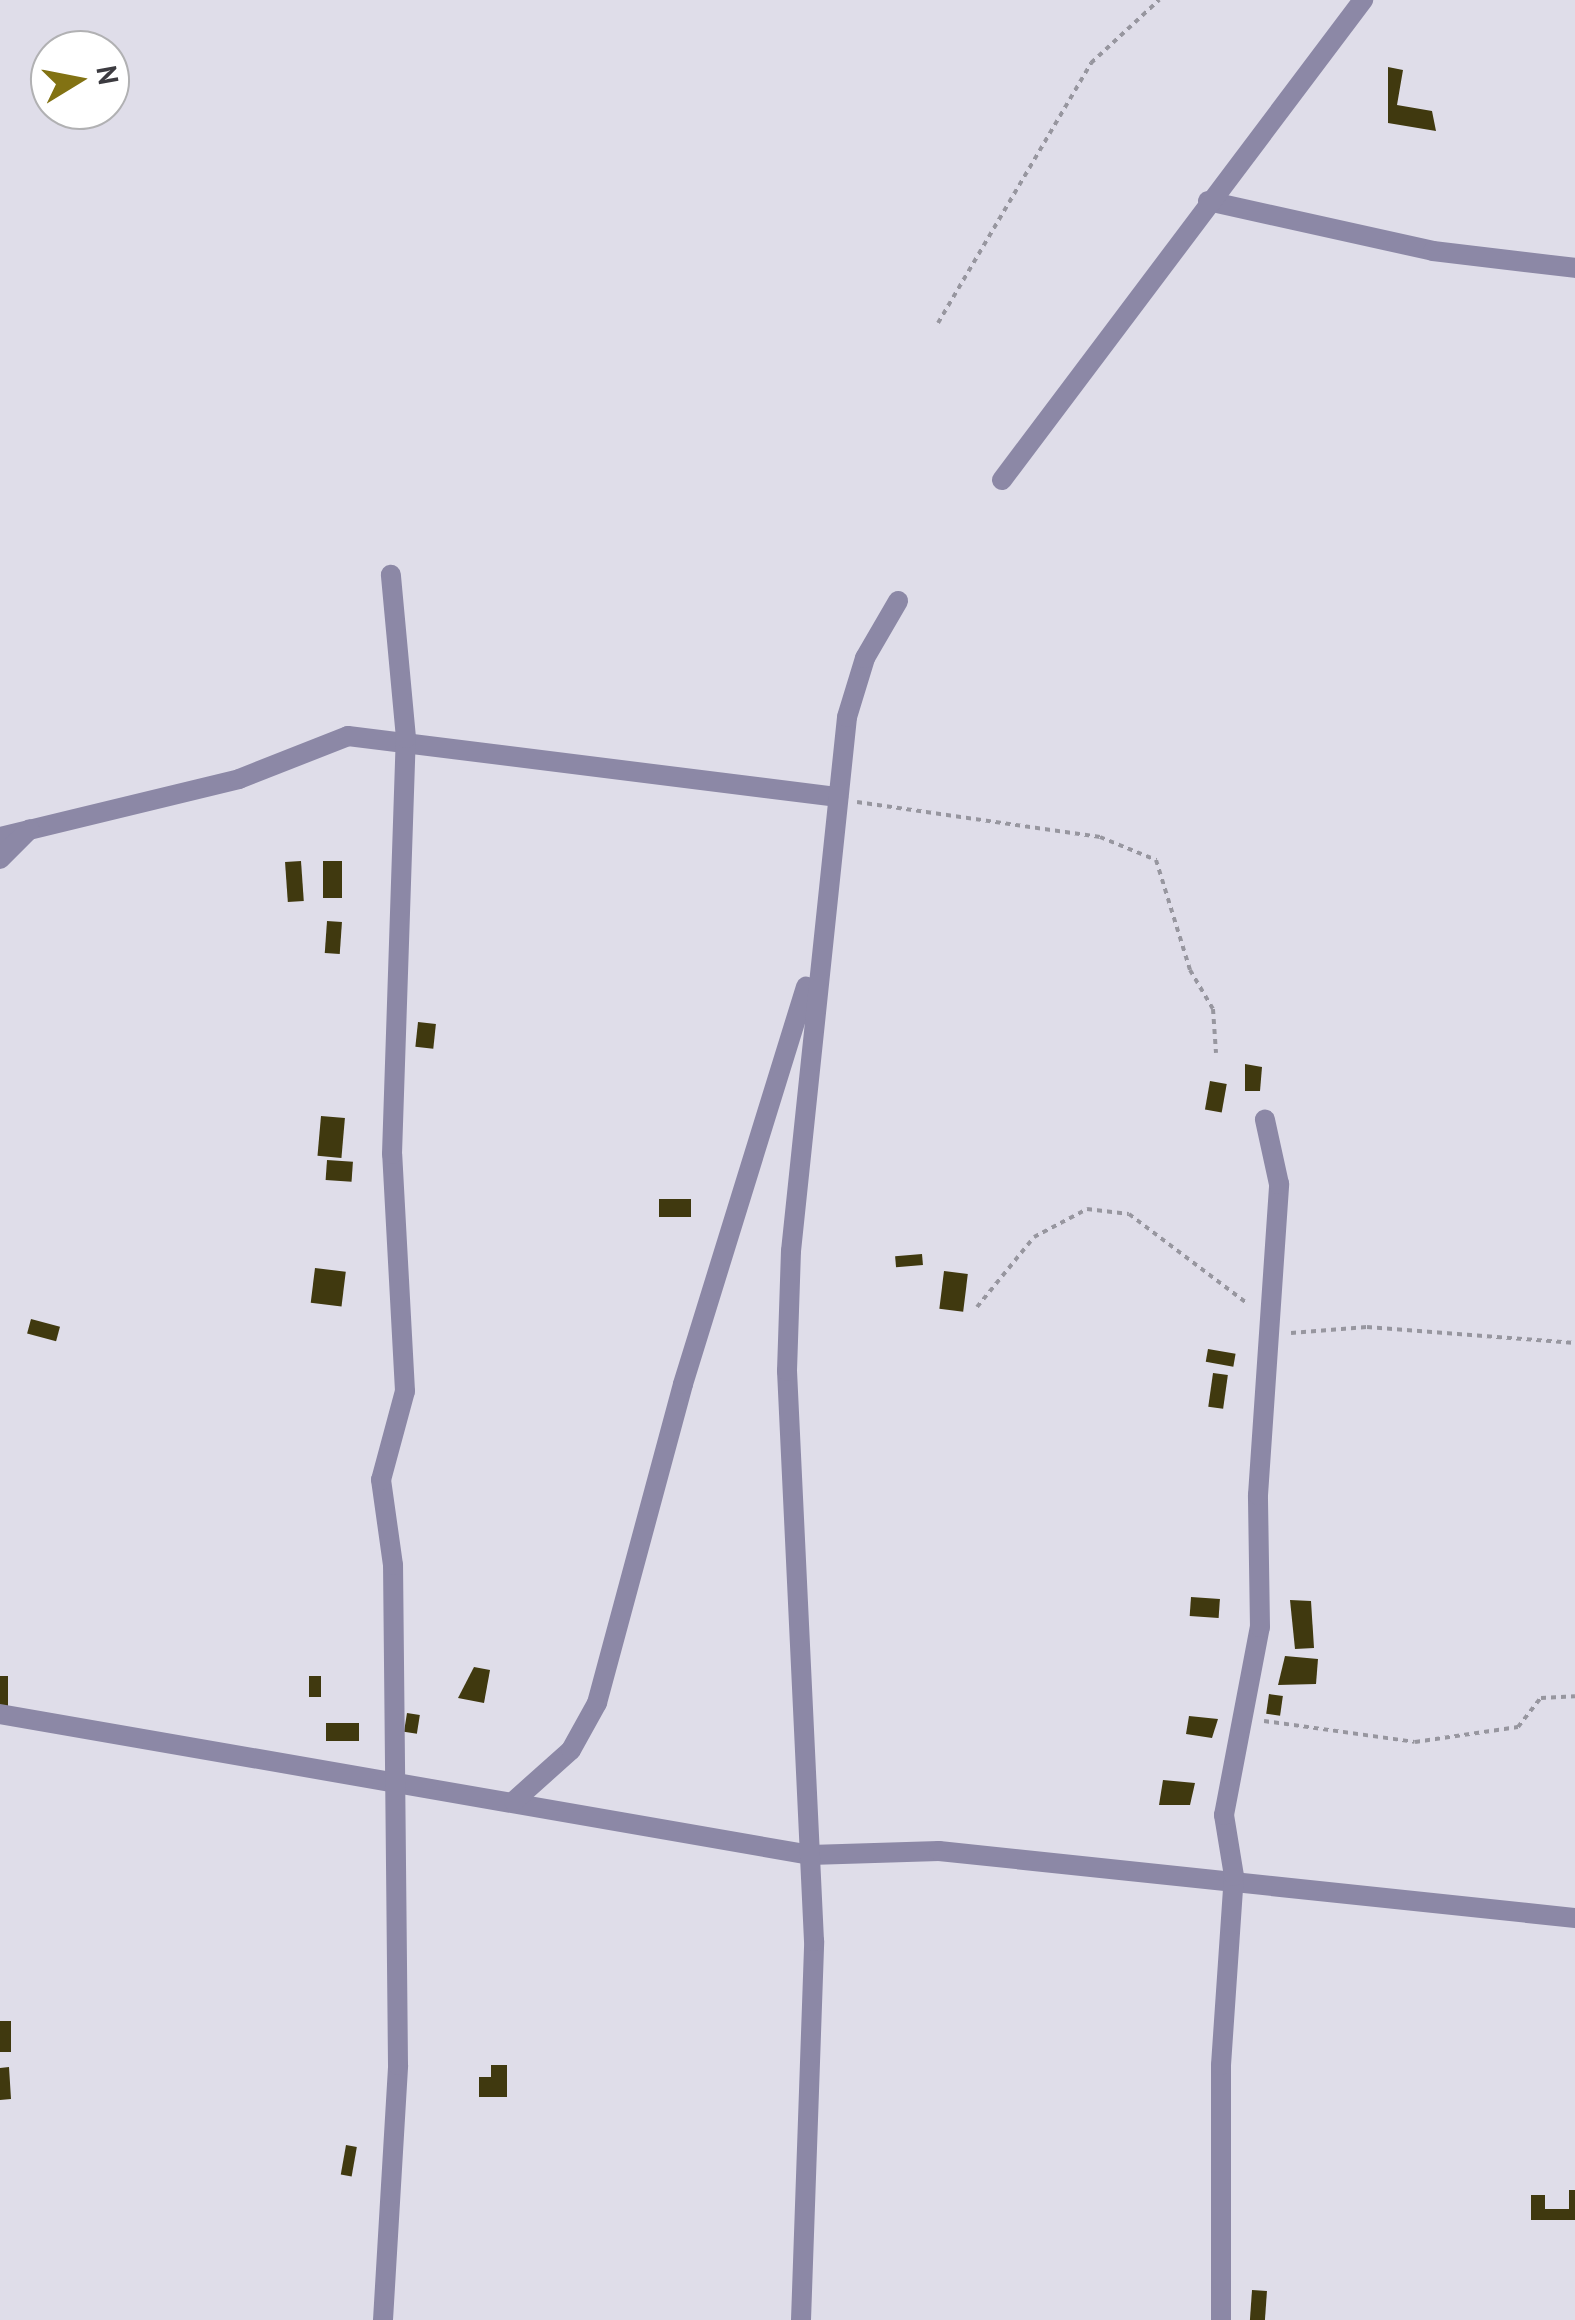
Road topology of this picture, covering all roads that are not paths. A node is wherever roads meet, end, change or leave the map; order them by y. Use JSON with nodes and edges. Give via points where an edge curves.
{"nodes":[{"id":1,"x":1363,"y":0,"type":"edge"},
{"id":2,"x":1208,"y":201,"type":"junction"},
{"id":3,"x":1575,"y":268,"type":"edge"},
{"id":4,"x":1002,"y":480,"type":"dead end"},
{"id":5,"x":391,"y":575,"type":"dead end"},
{"id":6,"x":898,"y":601,"type":"dead end"},
{"id":7,"x":406,"y":738,"type":"junction"},
{"id":8,"x":838,"y":797,"type":"junction"},
{"id":9,"x":836,"y":822,"type":"junction"},
{"id":10,"x":33,"y":826,"type":"junction"},
{"id":11,"x":0,"y":837,"type":"edge"},
{"id":12,"x":0,"y":860,"type":"edge"},
{"id":13,"x":1264,"y":1120,"type":"dead end"},
{"id":14,"x":0,"y":1714,"type":"edge"},
{"id":15,"x":394,"y":1784,"type":"junction"},
{"id":16,"x":514,"y":1802,"type":"junction"},
{"id":17,"x":810,"y":1855,"type":"junction"},
{"id":18,"x":1234,"y":1876,"type":"junction"},
{"id":19,"x":1575,"y":1918,"type":"edge"},
{"id":20,"x":383,"y":2320,"type":"edge"},
{"id":21,"x":801,"y":2320,"type":"edge"},
{"id":22,"x":1222,"y":2320,"type":"edge"}],
"edges":[{"from":1,"to":2,"type":"street"},
{"from":2,"to":3,"type":"street","via":[[1433,252]]},
{"from":2,"to":4,"type":"street"},
{"from":5,"to":7,"type":"street"},
{"from":6,"to":8,"type":"street","via":[[852,692]]},
{"from":7,"to":8,"type":"street"},
{"from":7,"to":10,"type":"street","via":[[348,736],[239,778]]},
{"from":7,"to":15,"type":"street","via":[[392,1154],[406,1390],[380,1480],[393,1564]]},
{"from":8,"to":9,"type":"street"},
{"from":9,"to":16,"type":"street","via":[[803,1000],[689,1365],[597,1703],[571,1750]]},
{"from":9,"to":17,"type":"street","via":[[792,1234],[787,1370]]},
{"from":10,"to":11,"type":"street"},
{"from":10,"to":12,"type":"street"},
{"from":13,"to":18,"type":"street","via":[[1278,1184],[1260,1627],[1224,1815]]},
{"from":14,"to":15,"type":"street"},
{"from":15,"to":16,"type":"street"},
{"from":15,"to":20,"type":"street","via":[[398,2065]]},
{"from":16,"to":17,"type":"street"},
{"from":17,"to":18,"type":"street","via":[[939,1850]]},
{"from":17,"to":21,"type":"street"},
{"from":18,"to":19,"type":"street"},
{"from":18,"to":22,"type":"street","via":[[1221,2065]]}]}
